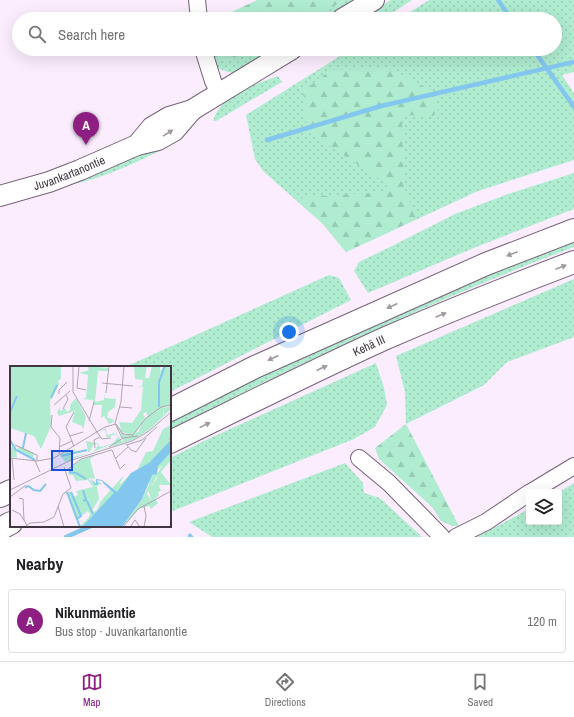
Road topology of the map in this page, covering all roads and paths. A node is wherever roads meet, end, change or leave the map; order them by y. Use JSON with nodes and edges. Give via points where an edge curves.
{"nodes":[{"id":1,"x":197,"y":0,"type":"edge"},
{"id":2,"x":374,"y":0,"type":"edge"},
{"id":3,"x":198,"y":12,"type":"edge"},
{"id":4,"x":354,"y":12,"type":"edge"},
{"id":5,"x":205,"y":56,"type":"edge"},
{"id":6,"x":281,"y":56,"type":"edge"},
{"id":7,"x":219,"y":94,"type":"junction"},
{"id":8,"x":0,"y":196,"type":"edge"},
{"id":9,"x":574,"y":230,"type":"edge"},
{"id":10,"x":574,"y":262,"type":"edge"},
{"id":11,"x":171,"y":409,"type":"edge"},
{"id":12,"x":171,"y":442,"type":"edge"},
{"id":13,"x":359,"y":458,"type":"dead end"},
{"id":14,"x":574,"y":466,"type":"edge"},
{"id":15,"x":537,"y":489,"type":"edge"},
{"id":16,"x":10,"y":491,"type":"edge"},
{"id":17,"x":0,"y":496,"type":"edge"},
{"id":18,"x":526,"y":496,"type":"edge"},
{"id":19,"x":10,"y":524,"type":"edge"},
{"id":20,"x":0,"y":529,"type":"edge"},
{"id":21,"x":442,"y":537,"type":"edge"},
{"id":22,"x":456,"y":537,"type":"edge"}],
"edges":[{"from":1,"to":3,"type":"street"},
{"from":2,"to":4,"type":"main road"},
{"from":5,"to":7,"type":"street"},
{"from":6,"to":7,"type":"main road","name":"Juvankartanontie"},
{"from":7,"to":8,"type":"main road","name":"Juvankartanontie","via":[[192,110],[174,131],[158,140],[137,145],[49,182]]},
{"from":9,"to":11,"type":"highway","one_way":true,"via":[[486,264],[254,367]]},
{"from":12,"to":10,"type":"highway","name":"Kehä III","one_way":true,"via":[[386,338]]},
{"from":13,"to":21,"type":"street","via":[[389,483]]},
{"from":14,"to":15,"type":"street"},
{"from":16,"to":17,"type":"highway"},
{"from":18,"to":22,"type":"street","via":[[486,522]]},
{"from":19,"to":20,"type":"highway"}]}
